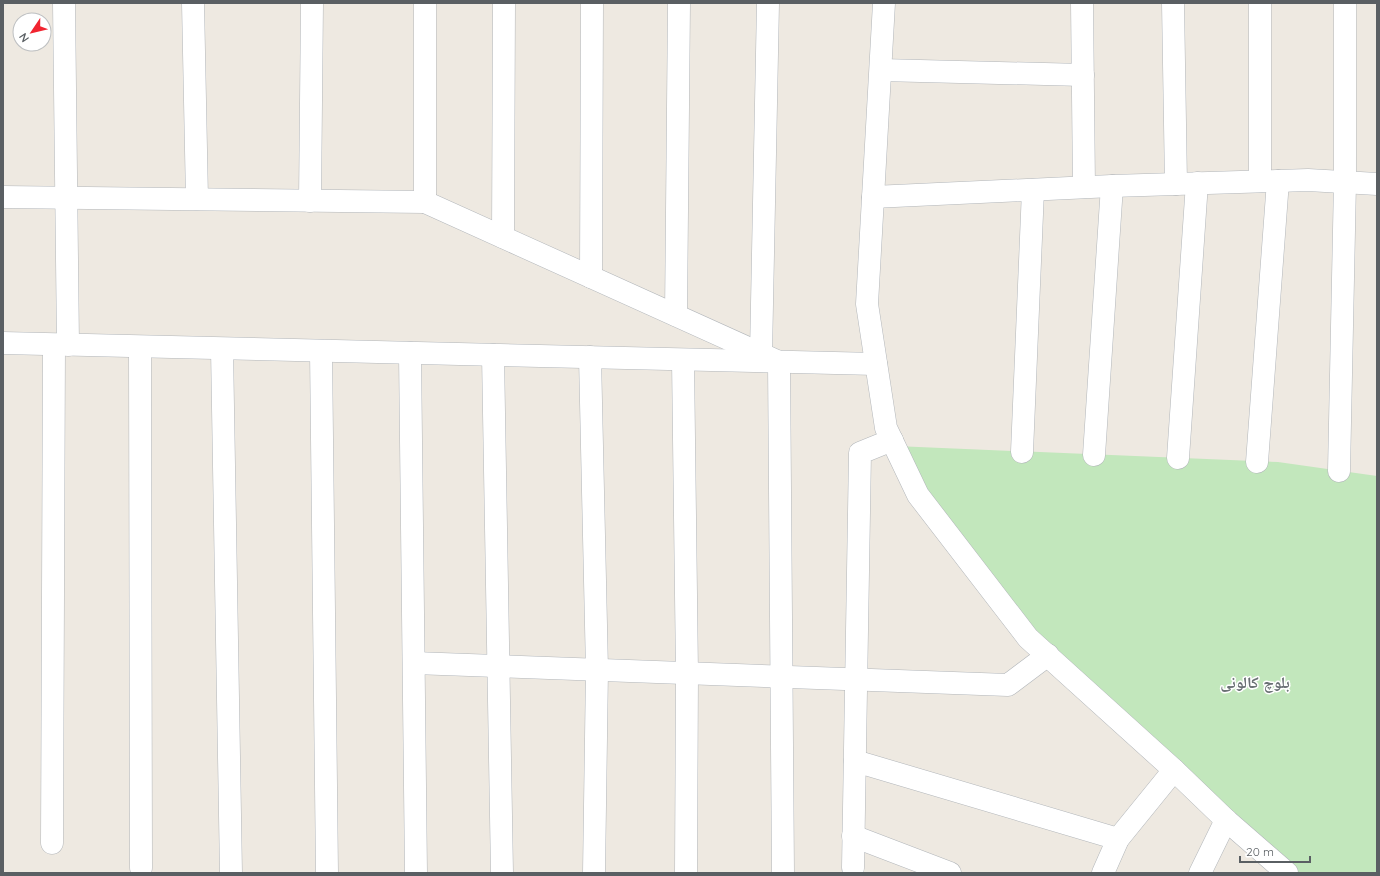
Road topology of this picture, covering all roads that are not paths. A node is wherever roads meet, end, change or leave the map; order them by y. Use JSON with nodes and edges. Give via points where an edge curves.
{"nodes":[{"id":1,"x":64,"y":3,"type":"edge"},
{"id":2,"x":193,"y":3,"type":"edge"},
{"id":3,"x":312,"y":3,"type":"edge"},
{"id":4,"x":425,"y":3,"type":"edge"},
{"id":5,"x":504,"y":3,"type":"edge"},
{"id":6,"x":592,"y":3,"type":"edge"},
{"id":7,"x":679,"y":3,"type":"edge"},
{"id":8,"x":768,"y":3,"type":"edge"},
{"id":9,"x":884,"y":3,"type":"edge"},
{"id":10,"x":1082,"y":3,"type":"edge"},
{"id":11,"x":1173,"y":3,"type":"edge"},
{"id":12,"x":1260,"y":3,"type":"edge"},
{"id":13,"x":1345,"y":3,"type":"edge"},
{"id":14,"x":881,"y":70,"type":"junction"},
{"id":15,"x":1083,"y":75,"type":"junction"},
{"id":16,"x":1269,"y":181,"type":"junction"},
{"id":17,"x":1345,"y":182,"type":"junction"},
{"id":18,"x":1186,"y":184,"type":"junction"},
{"id":19,"x":1377,"y":184,"type":"edge"},
{"id":20,"x":1112,"y":186,"type":"junction"},
{"id":21,"x":1084,"y":188,"type":"junction"},
{"id":22,"x":1033,"y":190,"type":"junction"},
{"id":23,"x":3,"y":197,"type":"edge"},
{"id":24,"x":873,"y":197,"type":"junction"},
{"id":25,"x":66,"y":198,"type":"junction"},
{"id":26,"x":196,"y":199,"type":"junction"},
{"id":27,"x":310,"y":201,"type":"junction"},
{"id":28,"x":426,"y":202,"type":"junction"},
{"id":29,"x":503,"y":237,"type":"junction"},
{"id":30,"x":591,"y":277,"type":"junction"},
{"id":31,"x":676,"y":315,"type":"junction"},
{"id":32,"x":3,"y":343,"type":"edge"},
{"id":33,"x":61,"y":345,"type":"junction"},
{"id":34,"x":140,"y":347,"type":"junction"},
{"id":35,"x":222,"y":349,"type":"junction"},
{"id":36,"x":322,"y":351,"type":"junction"},
{"id":37,"x":410,"y":353,"type":"junction"},
{"id":38,"x":493,"y":355,"type":"junction"},
{"id":39,"x":590,"y":358,"type":"junction"},
{"id":40,"x":770,"y":358,"type":"junction"},
{"id":41,"x":683,"y":360,"type":"junction"},
{"id":42,"x":876,"y":364,"type":"junction"},
{"id":43,"x":892,"y":440,"type":"junction"},
{"id":44,"x":1022,"y":452,"type":"dead end"},
{"id":45,"x":1094,"y":455,"type":"dead end"},
{"id":46,"x":1178,"y":458,"type":"dead end"},
{"id":47,"x":1257,"y":462,"type":"dead end"},
{"id":48,"x":1339,"y":471,"type":"dead end"},
{"id":49,"x":1048,"y":655,"type":"junction"},
{"id":50,"x":414,"y":663,"type":"junction"},
{"id":51,"x":498,"y":666,"type":"junction"},
{"id":52,"x":597,"y":670,"type":"junction"},
{"id":53,"x":687,"y":673,"type":"junction"},
{"id":54,"x":781,"y":676,"type":"junction"},
{"id":55,"x":856,"y":679,"type":"junction"},
{"id":56,"x":854,"y":761,"type":"junction"},
{"id":57,"x":1174,"y":770,"type":"junction"},
{"id":58,"x":1226,"y":820,"type":"junction"},
{"id":59,"x":853,"y":836,"type":"junction"},
{"id":60,"x":1118,"y":839,"type":"junction"},
{"id":61,"x":52,"y":843,"type":"dead end"},
{"id":62,"x":140,"y":868,"type":"dead end"},
{"id":63,"x":853,"y":868,"type":"dead end"},
{"id":64,"x":231,"y":873,"type":"edge"},
{"id":65,"x":327,"y":873,"type":"edge"},
{"id":66,"x":416,"y":873,"type":"edge"},
{"id":67,"x":502,"y":873,"type":"edge"},
{"id":68,"x":594,"y":873,"type":"edge"},
{"id":69,"x":686,"y":873,"type":"edge"},
{"id":70,"x":783,"y":873,"type":"edge"},
{"id":71,"x":950,"y":873,"type":"edge"},
{"id":72,"x":1103,"y":873,"type":"edge"},
{"id":73,"x":1200,"y":873,"type":"edge"},
{"id":74,"x":1287,"y":873,"type":"edge"}],
"edges":[{"from":1,"to":25,"type":"street"},
{"from":2,"to":26,"type":"street"},
{"from":3,"to":27,"type":"street"},
{"from":4,"to":28,"type":"street"},
{"from":5,"to":29,"type":"street"},
{"from":6,"to":30,"type":"street"},
{"from":7,"to":31,"type":"street"},
{"from":8,"to":40,"type":"street"},
{"from":9,"to":14,"type":"street"},
{"from":10,"to":15,"type":"street"},
{"from":11,"to":18,"type":"street"},
{"from":12,"to":16,"type":"street"},
{"from":13,"to":17,"type":"street"},
{"from":14,"to":15,"type":"street"},
{"from":14,"to":24,"type":"street"},
{"from":15,"to":21,"type":"street"},
{"from":16,"to":17,"type":"street"},
{"from":16,"to":18,"type":"street"},
{"from":16,"to":47,"type":"street"},
{"from":17,"to":19,"type":"street"},
{"from":17,"to":48,"type":"street"},
{"from":18,"to":20,"type":"street"},
{"from":18,"to":46,"type":"street"},
{"from":20,"to":21,"type":"street"},
{"from":20,"to":45,"type":"street"},
{"from":21,"to":22,"type":"street"},
{"from":22,"to":24,"type":"street"},
{"from":22,"to":44,"type":"street"},
{"from":23,"to":25,"type":"street"},
{"from":24,"to":42,"type":"street","via":[[867,304]]},
{"from":25,"to":26,"type":"street"},
{"from":25,"to":33,"type":"street"},
{"from":26,"to":27,"type":"street"},
{"from":27,"to":28,"type":"street"},
{"from":28,"to":29,"type":"street"},
{"from":29,"to":30,"type":"street"},
{"from":30,"to":31,"type":"street"},
{"from":31,"to":40,"type":"street"},
{"from":32,"to":33,"type":"street"},
{"from":33,"to":34,"type":"street"},
{"from":33,"to":61,"type":"street"},
{"from":34,"to":35,"type":"street"},
{"from":34,"to":62,"type":"street"},
{"from":35,"to":36,"type":"street"},
{"from":35,"to":64,"type":"street"},
{"from":36,"to":37,"type":"street"},
{"from":36,"to":65,"type":"street"},
{"from":37,"to":38,"type":"street"},
{"from":37,"to":50,"type":"street"},
{"from":38,"to":39,"type":"street"},
{"from":38,"to":51,"type":"street"},
{"from":39,"to":41,"type":"street"},
{"from":39,"to":52,"type":"street"},
{"from":40,"to":41,"type":"street"},
{"from":40,"to":42,"type":"street"},
{"from":40,"to":54,"type":"street"},
{"from":41,"to":53,"type":"street"},
{"from":42,"to":43,"type":"street","via":[[886,428]]},
{"from":43,"to":49,"type":"street","via":[[918,495],[1028,638]]},
{"from":43,"to":55,"type":"street","via":[[860,453]]},
{"from":49,"to":55,"type":"street","via":[[1008,685]]},
{"from":49,"to":57,"type":"street"},
{"from":50,"to":51,"type":"street"},
{"from":50,"to":66,"type":"street"},
{"from":51,"to":52,"type":"street"},
{"from":51,"to":67,"type":"street"},
{"from":52,"to":53,"type":"street"},
{"from":52,"to":68,"type":"street"},
{"from":53,"to":54,"type":"street"},
{"from":53,"to":69,"type":"street"},
{"from":54,"to":55,"type":"street"},
{"from":54,"to":70,"type":"street"},
{"from":55,"to":56,"type":"street"},
{"from":56,"to":59,"type":"street"},
{"from":56,"to":60,"type":"street"},
{"from":57,"to":58,"type":"street"},
{"from":57,"to":60,"type":"street"},
{"from":58,"to":73,"type":"street"},
{"from":58,"to":74,"type":"street"},
{"from":59,"to":63,"type":"street"},
{"from":59,"to":71,"type":"street"},
{"from":60,"to":72,"type":"street"}]}
